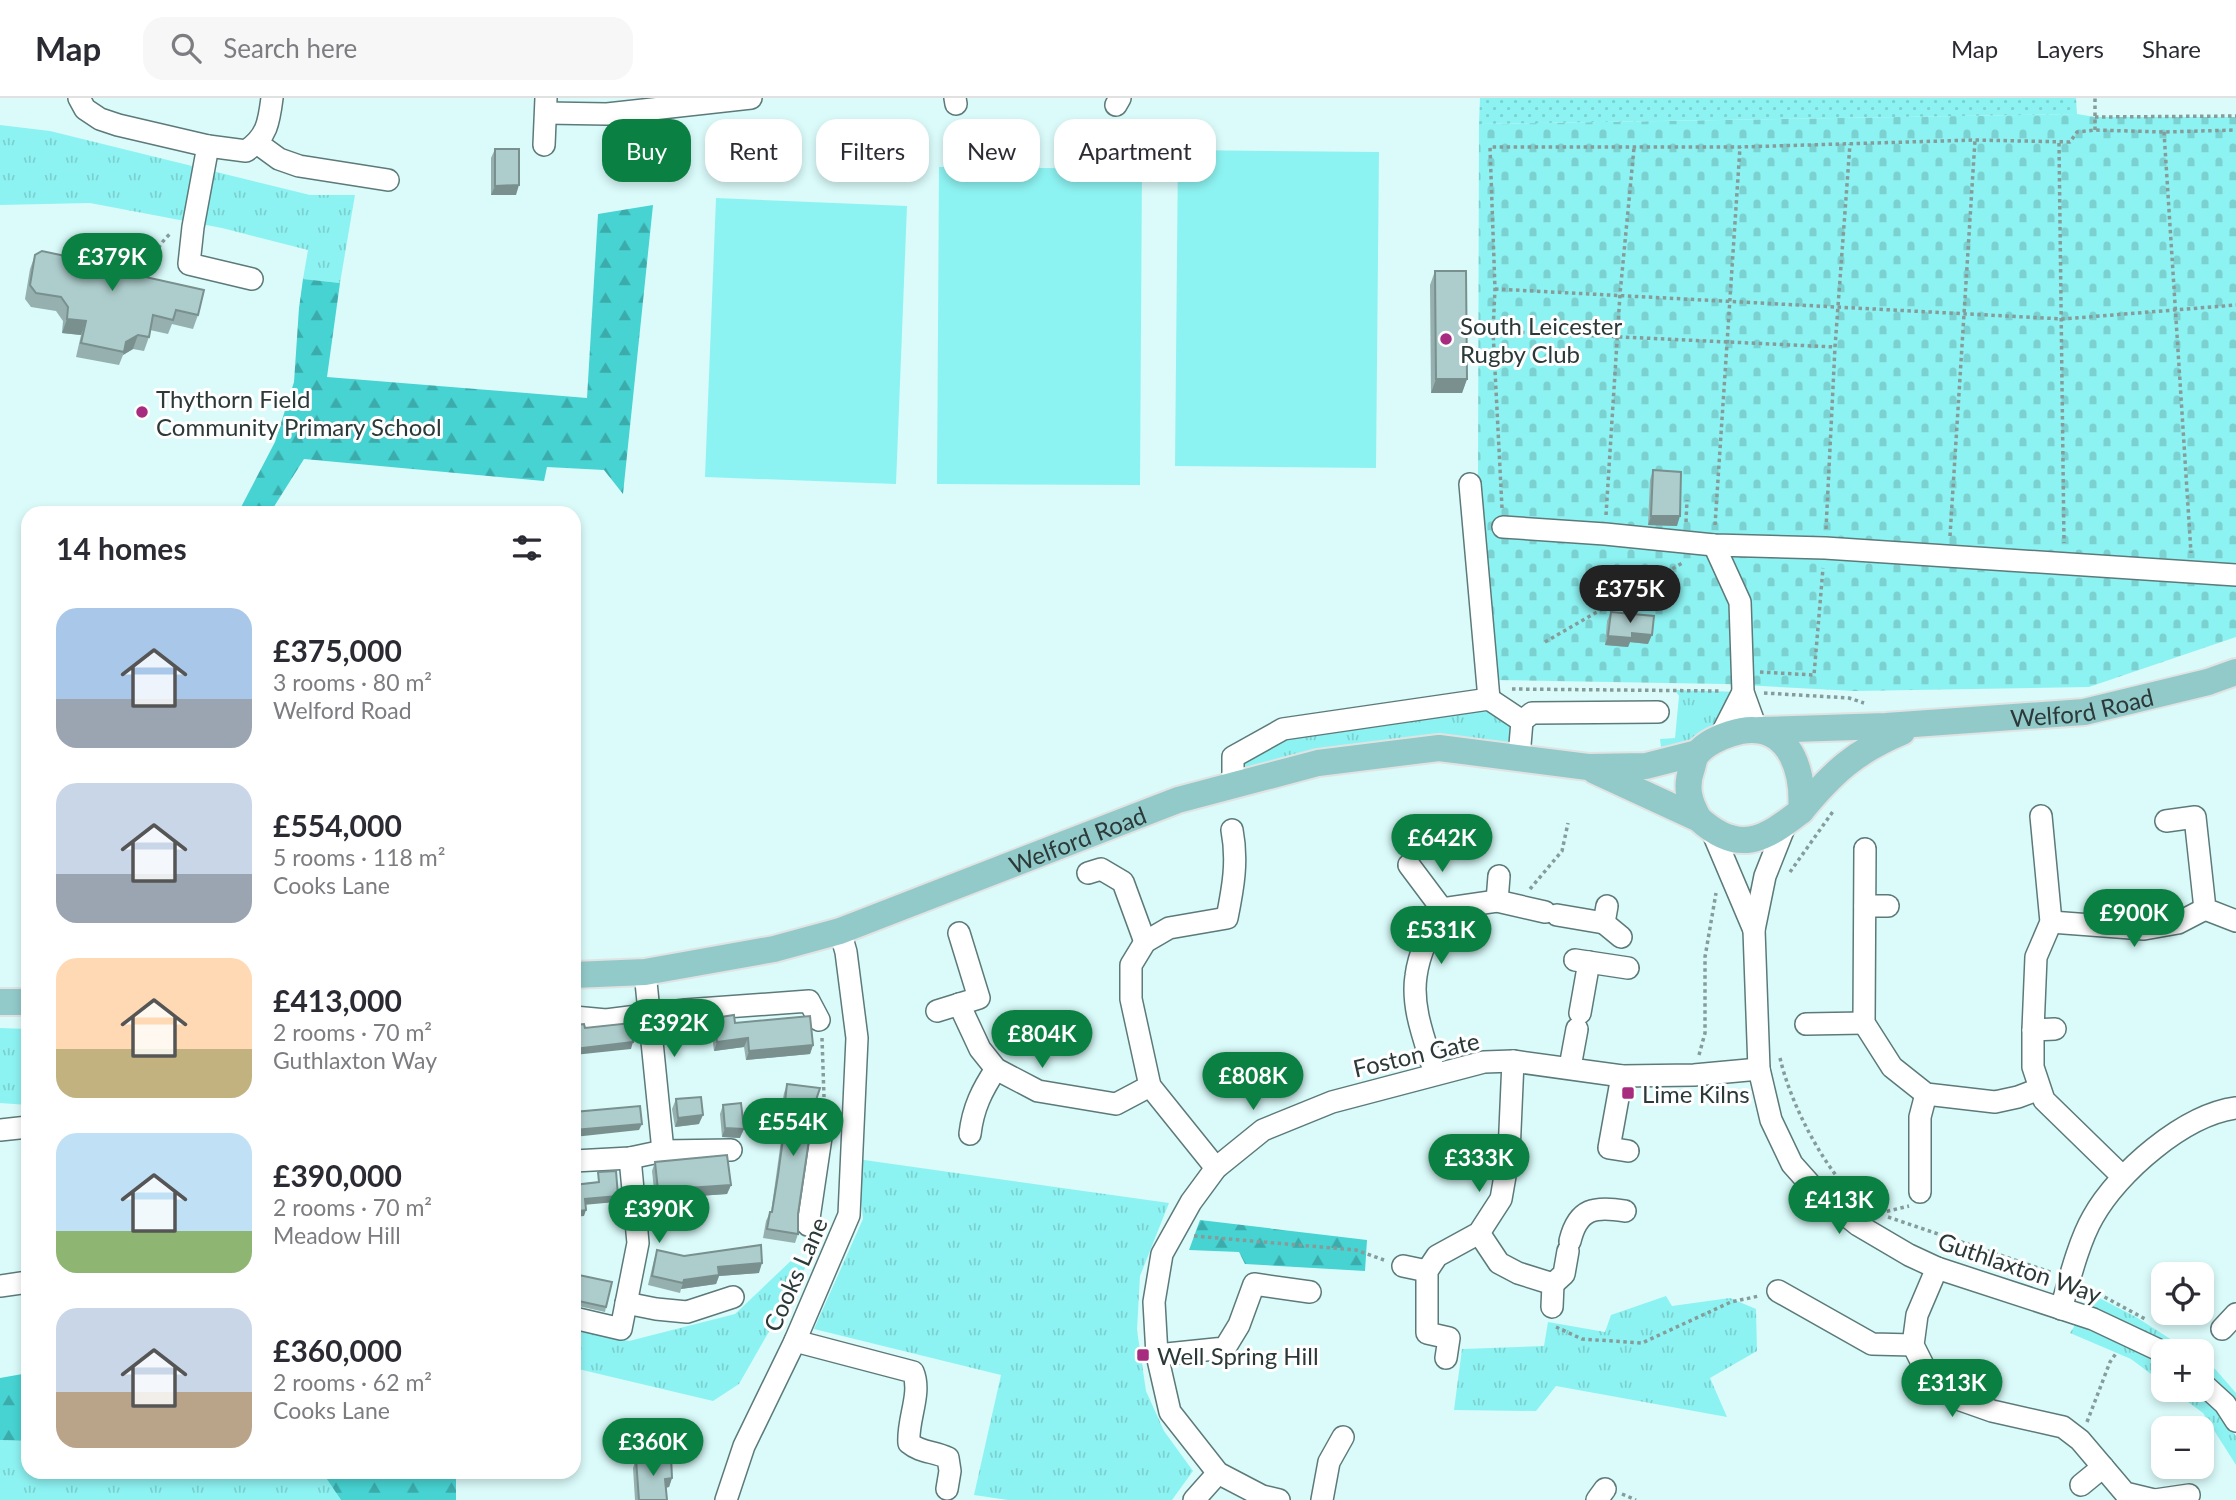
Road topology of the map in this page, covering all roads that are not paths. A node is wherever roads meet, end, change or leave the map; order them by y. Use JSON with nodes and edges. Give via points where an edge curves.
{"nodes":[{"id":1,"x":79,"y":98,"type":"edge"},
{"id":2,"x":272,"y":98,"type":"edge"},
{"id":3,"x":751,"y":98,"type":"edge"},
{"id":4,"x":720,"y":100,"type":"edge"},
{"id":5,"x":546,"y":106,"type":"edge"},
{"id":6,"x":257,"y":143,"type":"junction"},
{"id":7,"x":544,"y":145,"type":"dead end"},
{"id":8,"x":208,"y":146,"type":"junction"},
{"id":9,"x":388,"y":180,"type":"dead end"},
{"id":10,"x":252,"y":279,"type":"dead end"},
{"id":11,"x":1471,"y":484,"type":"dead end"},
{"id":12,"x":1503,"y":527,"type":"road end"},
{"id":13,"x":1714,"y":545,"type":"junction"},
{"id":14,"x":2236,"y":575,"type":"edge"},
{"id":15,"x":2236,"y":672,"type":"edge"},
{"id":16,"x":1743,"y":682,"type":"junction"},
{"id":17,"x":1489,"y":694,"type":"junction"},
{"id":18,"x":1658,"y":712,"type":"dead end"},
{"id":19,"x":1522,"y":721,"type":"junction"},
{"id":20,"x":1923,"y":724,"type":"junction"},
{"id":21,"x":1759,"y":729,"type":"junction"},
{"id":22,"x":1720,"y":737,"type":"junction"},
{"id":23,"x":1697,"y":753,"type":"junction"},
{"id":24,"x":1519,"y":757,"type":"junction"},
{"id":25,"x":1588,"y":767,"type":"junction"},
{"id":26,"x":1233,"y":785,"type":"junction"},
{"id":27,"x":2041,"y":816,"type":"dead end"},
{"id":28,"x":1793,"y":817,"type":"junction"},
{"id":29,"x":2165,"y":821,"type":"dead end"},
{"id":30,"x":1705,"y":825,"type":"junction"},
{"id":31,"x":1232,"y":830,"type":"dead end"},
{"id":32,"x":1865,"y":849,"type":"dead end"},
{"id":33,"x":1409,"y":865,"type":"dead end"},
{"id":34,"x":1088,"y":873,"type":"dead end"},
{"id":35,"x":1499,"y":876,"type":"dead end"},
{"id":36,"x":1497,"y":901,"type":"junction"},
{"id":37,"x":1865,"y":906,"type":"junction"},
{"id":38,"x":1888,"y":906,"type":"dead end"},
{"id":39,"x":1442,"y":909,"type":"junction"},
{"id":40,"x":2205,"y":909,"type":"junction"},
{"id":41,"x":2051,"y":922,"type":"junction"},
{"id":42,"x":2236,"y":922,"type":"edge"},
{"id":43,"x":1754,"y":930,"type":"junction"},
{"id":44,"x":840,"y":931,"type":"junction"},
{"id":45,"x":959,"y":933,"type":"dead end"},
{"id":46,"x":1621,"y":937,"type":"dead end"},
{"id":47,"x":1145,"y":942,"type":"junction"},
{"id":48,"x":1628,"y":968,"type":"dead end"},
{"id":49,"x":645,"y":972,"type":"junction"},
{"id":50,"x":581,"y":975,"type":"edge"},
{"id":51,"x":969,"y":1001,"type":"junction"},
{"id":52,"x":0,"y":1002,"type":"edge"},
{"id":53,"x":21,"y":1002,"type":"edge"},
{"id":54,"x":937,"y":1011,"type":"dead end"},
{"id":55,"x":649,"y":1016,"type":"junction"},
{"id":56,"x":581,"y":1018,"type":"edge"},
{"id":57,"x":820,"y":1020,"type":"road end"},
{"id":58,"x":1864,"y":1023,"type":"junction"},
{"id":59,"x":1806,"y":1024,"type":"dead end"},
{"id":60,"x":2032,"y":1030,"type":"junction"},
{"id":61,"x":2055,"y":1030,"type":"dead end"},
{"id":62,"x":1513,"y":1062,"type":"junction"},
{"id":63,"x":1570,"y":1067,"type":"junction"},
{"id":64,"x":996,"y":1069,"type":"junction"},
{"id":65,"x":1759,"y":1069,"type":"junction"},
{"id":66,"x":1435,"y":1074,"type":"junction"},
{"id":67,"x":1622,"y":1076,"type":"junction"},
{"id":68,"x":1150,"y":1086,"type":"junction"},
{"id":69,"x":2039,"y":1089,"type":"junction"},
{"id":70,"x":1926,"y":1094,"type":"junction"},
{"id":71,"x":2236,"y":1108,"type":"edge"},
{"id":72,"x":824,"y":1116,"type":"road end"},
{"id":73,"x":21,"y":1128,"type":"edge"},
{"id":74,"x":0,"y":1130,"type":"edge"},
{"id":75,"x":970,"y":1134,"type":"dead end"},
{"id":76,"x":731,"y":1150,"type":"dead end"},
{"id":77,"x":663,"y":1151,"type":"junction"},
{"id":78,"x":1628,"y":1151,"type":"dead end"},
{"id":79,"x":630,"y":1158,"type":"junction"},
{"id":80,"x":581,"y":1161,"type":"edge"},
{"id":81,"x":1216,"y":1168,"type":"junction"},
{"id":82,"x":817,"y":1171,"type":"junction"},
{"id":83,"x":852,"y":1175,"type":"junction"},
{"id":84,"x":2122,"y":1176,"type":"junction"},
{"id":85,"x":1920,"y":1192,"type":"road end"},
{"id":86,"x":1625,"y":1211,"type":"dead end"},
{"id":87,"x":808,"y":1225,"type":"dead end"},
{"id":88,"x":1479,"y":1233,"type":"junction"},
{"id":89,"x":1403,"y":1266,"type":"road end"},
{"id":90,"x":1937,"y":1268,"type":"junction"},
{"id":91,"x":1427,"y":1271,"type":"junction"},
{"id":92,"x":21,"y":1283,"type":"edge"},
{"id":93,"x":1553,"y":1284,"type":"junction"},
{"id":94,"x":0,"y":1286,"type":"edge"},
{"id":95,"x":1310,"y":1292,"type":"dead end"},
{"id":96,"x":1779,"y":1292,"type":"road end"},
{"id":97,"x":733,"y":1297,"type":"dead end"},
{"id":98,"x":626,"y":1303,"type":"junction"},
{"id":99,"x":1552,"y":1307,"type":"road end"},
{"id":100,"x":2061,"y":1309,"type":"junction"},
{"id":101,"x":581,"y":1320,"type":"edge"},
{"id":102,"x":795,"y":1341,"type":"junction"},
{"id":103,"x":1913,"y":1345,"type":"junction"},
{"id":104,"x":2151,"y":1346,"type":"edge"},
{"id":105,"x":1157,"y":1355,"type":"junction"},
{"id":106,"x":1446,"y":1359,"type":"dead end"},
{"id":107,"x":2214,"y":1394,"type":"edge"},
{"id":108,"x":2236,"y":1421,"type":"edge"},
{"id":109,"x":1343,"y":1437,"type":"dead end"},
{"id":110,"x":2103,"y":1467,"type":"junction"},
{"id":111,"x":1218,"y":1473,"type":"junction"},
{"id":112,"x":2081,"y":1485,"type":"dead end"},
{"id":113,"x":947,"y":1489,"type":"dead end"},
{"id":114,"x":2189,"y":1494,"type":"dead end"},
{"id":115,"x":726,"y":1500,"type":"edge"},
{"id":116,"x":1194,"y":1500,"type":"edge"},
{"id":117,"x":1279,"y":1500,"type":"edge"},
{"id":118,"x":1321,"y":1500,"type":"edge"},
{"id":119,"x":2155,"y":1500,"type":"edge"}],
"edges":[{"from":1,"to":8,"type":"street","via":[[85,109],[100,119]]},
{"from":2,"to":6,"type":"street","via":[[270,117]]},
{"from":3,"to":4,"type":"street"},
{"from":4,"to":5,"type":"street","via":[[607,114]]},
{"from":5,"to":7,"type":"street"},
{"from":6,"to":8,"type":"street","via":[[246,150]]},
{"from":6,"to":9,"type":"street","via":[[299,166]]},
{"from":8,"to":10,"type":"street","via":[[188,264]]},
{"from":11,"to":17,"type":"street"},
{"from":12,"to":13,"type":"street"},
{"from":13,"to":14,"type":"street"},
{"from":13,"to":16,"type":"street","via":[[1740,602]]},
{"from":15,"to":20,"type":"main road","name":"Welford Road","via":[[2084,712]]},
{"from":16,"to":21,"type":"street"},
{"from":16,"to":22,"type":"street"},
{"from":17,"to":19,"type":"street"},
{"from":17,"to":26,"type":"street","via":[[1283,729],[1233,757]]},
{"from":18,"to":19,"type":"street","via":[[1532,713]]},
{"from":19,"to":24,"type":"street"},
{"from":20,"to":21,"type":"main road","name":"Welford Road"},
{"from":20,"to":28,"type":"main road","name":"Welford Road","via":[[1874,744],[1827,779]]},
{"from":21,"to":22,"type":"main road"},
{"from":21,"to":28,"type":"main road","via":[[1785,745],[1799,770],[1802,793]]},
{"from":22,"to":23,"type":"main road"},
{"from":23,"to":25,"type":"main road","name":"Welford Road","via":[[1646,766]]},
{"from":23,"to":30,"type":"main road","via":[[1688,780],[1690,803]]},
{"from":24,"to":25,"type":"main road","name":"Welford Road"},
{"from":24,"to":26,"type":"main road","name":"Welford Road","via":[[1439,748],[1318,763]]},
{"from":25,"to":30,"type":"main road","name":"Welford Road"},
{"from":26,"to":44,"type":"main road","name":"Welford Road","via":[[1178,800]]},
{"from":27,"to":41,"type":"street"},
{"from":28,"to":30,"type":"main road","via":[[1766,837],[1733,840]]},
{"from":28,"to":43,"type":"street","name":"Guthlaxton Way","via":[[1765,876]]},
{"from":29,"to":40,"type":"street","via":[[2195,817]]},
{"from":30,"to":43,"type":"street","name":"Guthlaxton Way"},
{"from":31,"to":47,"type":"street","via":[[1236,851],[1227,918],[1169,928]]},
{"from":32,"to":37,"type":"street"},
{"from":33,"to":39,"type":"street"},
{"from":34,"to":47,"type":"street","via":[[1101,869],[1122,882]]},
{"from":35,"to":36,"type":"street"},
{"from":36,"to":39,"type":"street"},
{"from":36,"to":46,"type":"street","via":[[1551,913],[1605,914]]},
{"from":37,"to":38,"type":"street"},
{"from":37,"to":58,"type":"street"},
{"from":39,"to":66,"type":"street","via":[[1427,937],[1416,976],[1417,1013]]},
{"from":40,"to":41,"type":"street","via":[[2178,923],[2144,929]]},
{"from":40,"to":42,"type":"street"},
{"from":41,"to":60,"type":"street","via":[[2036,957]]},
{"from":43,"to":65,"type":"street","name":"Guthlaxton Way"},
{"from":44,"to":49,"type":"main road","name":"Welford Road","via":[[774,949]]},
{"from":44,"to":83,"type":"street","name":"Cooks Lane","via":[[857,1038]]},
{"from":45,"to":51,"type":"street"},
{"from":47,"to":68,"type":"street","via":[[1131,965],[1131,999]]},
{"from":48,"to":63,"type":"street","via":[[1582,961],[1579,1021]]},
{"from":49,"to":50,"type":"main road","name":"Welford Road"},
{"from":49,"to":55,"type":"street"},
{"from":51,"to":54,"type":"street"},
{"from":51,"to":64,"type":"street","via":[[980,1049]]},
{"from":52,"to":53,"type":"main road"},
{"from":55,"to":56,"type":"street"},
{"from":55,"to":57,"type":"street","via":[[809,1001]]},
{"from":55,"to":77,"type":"street"},
{"from":58,"to":59,"type":"street"},
{"from":58,"to":70,"type":"street","via":[[1892,1068]]},
{"from":60,"to":61,"type":"street"},
{"from":60,"to":69,"type":"street"},
{"from":62,"to":63,"type":"street","name":"Foston Gate"},
{"from":62,"to":66,"type":"street","name":"Foston Gate","via":[[1484,1062]]},
{"from":62,"to":88,"type":"street","via":[[1509,1153],[1501,1199]]},
{"from":63,"to":67,"type":"street","name":"Foston Gate"},
{"from":64,"to":68,"type":"street","via":[[1038,1091],[1116,1104]]},
{"from":64,"to":75,"type":"street","via":[[976,1103]]},
{"from":65,"to":67,"type":"street","name":"Foston Gate"},
{"from":65,"to":90,"type":"street","name":"Guthlaxton Way","via":[[1771,1120],[1792,1164],[1817,1192],[1858,1225]]},
{"from":66,"to":81,"type":"street","name":"Foston Gate","via":[[1332,1102],[1263,1130]]},
{"from":67,"to":78,"type":"street","via":[[1609,1148]]},
{"from":68,"to":81,"type":"street"},
{"from":69,"to":70,"type":"street","via":[[1995,1102]]},
{"from":69,"to":84,"type":"street","via":[[2043,1100]]},
{"from":70,"to":85,"type":"street","via":[[1920,1117]]},
{"from":71,"to":84,"type":"street","via":[[2183,1127]]},
{"from":72,"to":82,"type":"street","name":"Cooks Lane"},
{"from":73,"to":74,"type":"street"},
{"from":76,"to":77,"type":"street"},
{"from":77,"to":79,"type":"street"},
{"from":79,"to":80,"type":"street"},
{"from":79,"to":98,"type":"street","via":[[638,1242]]},
{"from":81,"to":105,"type":"street","name":"Foston Gate","via":[[1162,1254],[1154,1302]]},
{"from":82,"to":83,"type":"street"},
{"from":82,"to":87,"type":"street","name":"Cooks Lane"},
{"from":83,"to":102,"type":"street","name":"Cooks Lane","via":[[849,1216]]},
{"from":84,"to":100,"type":"street","via":[[2092,1218]]},
{"from":86,"to":93,"type":"street","via":[[1599,1207],[1582,1216],[1573,1227],[1564,1274]]},
{"from":88,"to":91,"type":"street","via":[[1437,1256]]},
{"from":88,"to":93,"type":"street","via":[[1499,1263]]},
{"from":89,"to":91,"type":"street"},
{"from":90,"to":100,"type":"street","name":"Guthlaxton Way"},
{"from":90,"to":103,"type":"street","via":[[1917,1315]]},
{"from":91,"to":106,"type":"street","via":[[1427,1333],[1449,1338]]},
{"from":92,"to":94,"type":"street"},
{"from":93,"to":99,"type":"street"},
{"from":95,"to":105,"type":"street","via":[[1254,1284],[1225,1348]]},
{"from":96,"to":103,"type":"street","via":[[1872,1344]]},
{"from":97,"to":98,"type":"street","via":[[687,1312]]},
{"from":98,"to":101,"type":"street","via":[[621,1329]]},
{"from":100,"to":104,"type":"street","name":"Guthlaxton Way","via":[[2093,1318]]},
{"from":102,"to":113,"type":"street","via":[[913,1372],[917,1381],[909,1443],[948,1458]]},
{"from":102,"to":115,"type":"street","name":"Cooks Lane","via":[[744,1446]]},
{"from":103,"to":110,"type":"street","via":[[1924,1367],[1955,1398],[2063,1427]]},
{"from":105,"to":111,"type":"street","name":"Foston Gate","via":[[1170,1412]]},
{"from":107,"to":108,"type":"street"},
{"from":109,"to":118,"type":"street","via":[[1329,1462]]},
{"from":110,"to":112,"type":"street"},
{"from":110,"to":119,"type":"street","via":[[2125,1493]]},
{"from":111,"to":116,"type":"street"},
{"from":111,"to":117,"type":"street","name":"Foston Gate"},
{"from":114,"to":119,"type":"street"}]}
